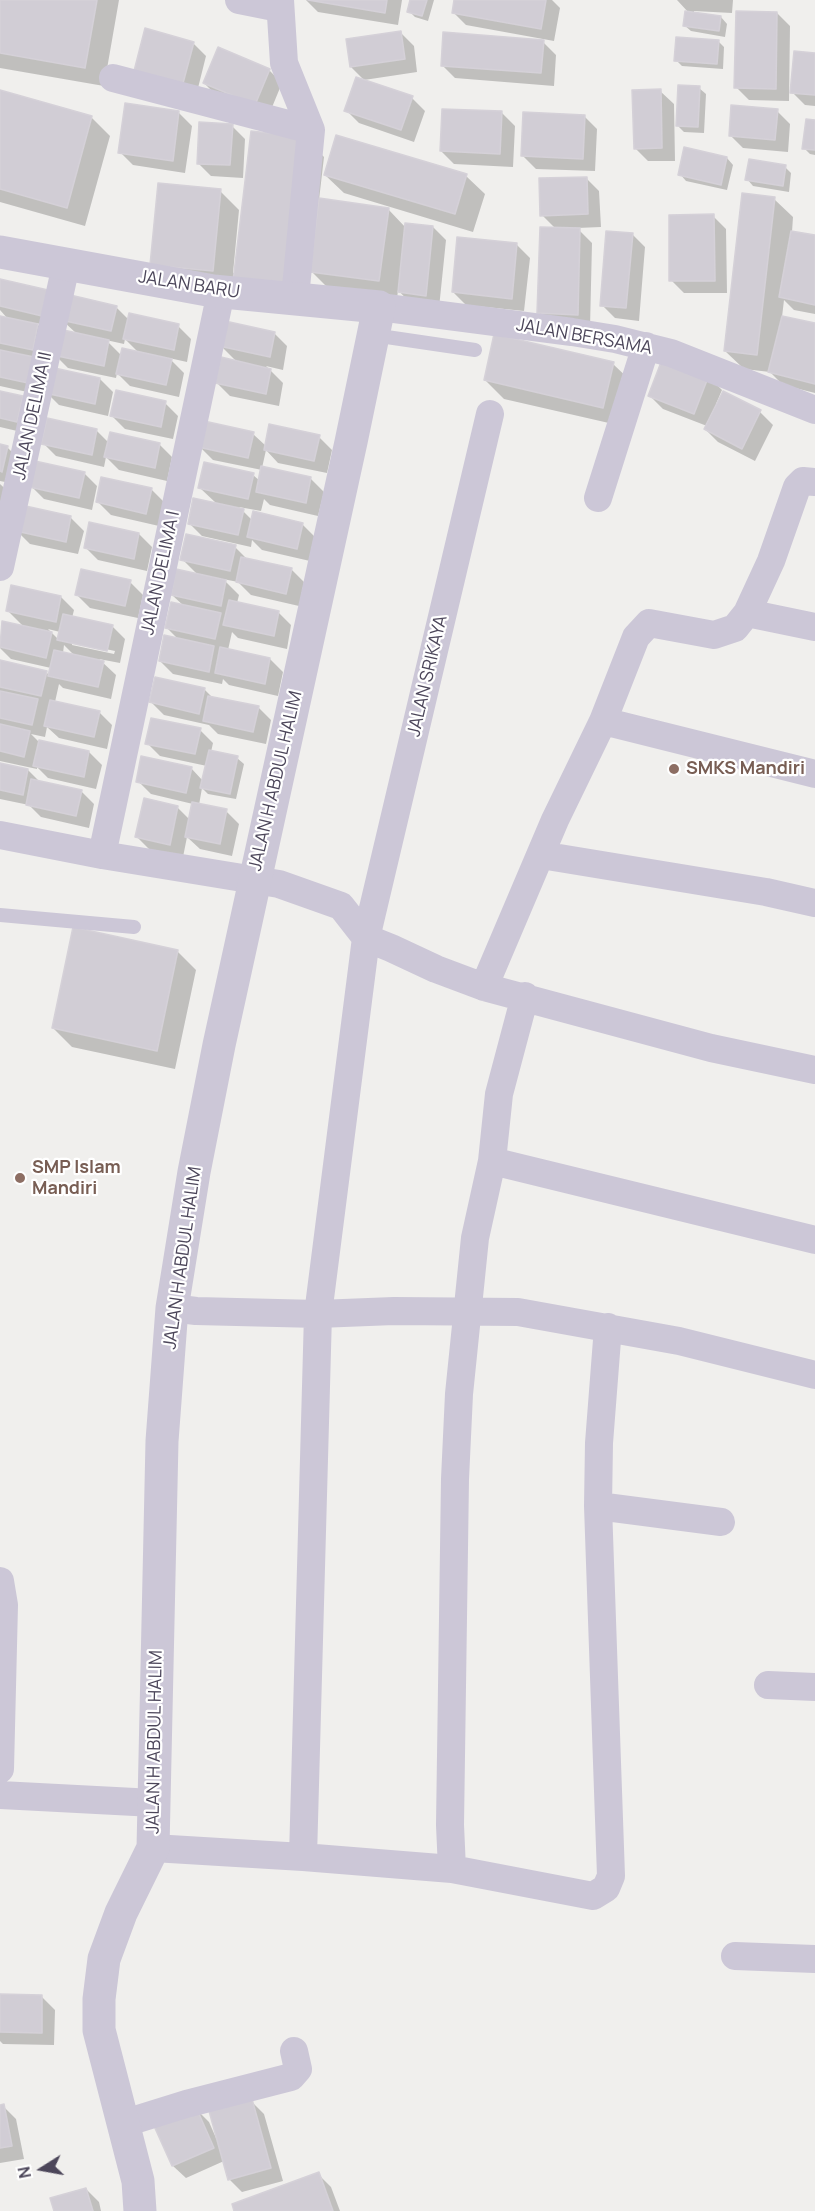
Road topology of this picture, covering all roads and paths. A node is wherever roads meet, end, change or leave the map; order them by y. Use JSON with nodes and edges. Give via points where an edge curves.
{"nodes":[{"id":1,"x":239,"y":0,"type":"edge"},
{"id":2,"x":279,"y":4,"type":"edge"},
{"id":3,"x":112,"y":78,"type":"dead end"},
{"id":4,"x":312,"y":130,"type":"junction"},
{"id":5,"x":0,"y":252,"type":"edge"},
{"id":6,"x":66,"y":264,"type":"junction"},
{"id":7,"x":221,"y":292,"type":"junction"},
{"id":8,"x":295,"y":298,"type":"junction"},
{"id":9,"x":376,"y":321,"type":"junction"},
{"id":10,"x":646,"y":346,"type":"junction"},
{"id":11,"x":475,"y":350,"type":"dead end"},
{"id":12,"x":815,"y":410,"type":"edge"},
{"id":13,"x":490,"y":414,"type":"dead end"},
{"id":14,"x":815,"y":482,"type":"edge"},
{"id":15,"x":598,"y":498,"type":"dead end"},
{"id":16,"x":0,"y":567,"type":"edge"},
{"id":17,"x":747,"y":613,"type":"junction"},
{"id":18,"x":815,"y":627,"type":"edge"},
{"id":19,"x":603,"y":721,"type":"junction"},
{"id":20,"x":815,"y":774,"type":"edge"},
{"id":21,"x":0,"y":835,"type":"edge"},
{"id":22,"x":102,"y":855,"type":"junction"},
{"id":23,"x":541,"y":855,"type":"junction"},
{"id":24,"x":254,"y":879,"type":"junction"},
{"id":25,"x":815,"y":903,"type":"edge"},
{"id":26,"x":0,"y":915,"type":"edge"},
{"id":27,"x":134,"y":927,"type":"dead end"},
{"id":28,"x":366,"y":938,"type":"junction"},
{"id":29,"x":484,"y":987,"type":"junction"},
{"id":30,"x":525,"y":996,"type":"junction"},
{"id":31,"x":815,"y":1070,"type":"edge"},
{"id":32,"x":492,"y":1161,"type":"junction"},
{"id":33,"x":815,"y":1240,"type":"edge"},
{"id":34,"x":172,"y":1308,"type":"junction"},
{"id":35,"x":468,"y":1311,"type":"junction"},
{"id":36,"x":318,"y":1314,"type":"junction"},
{"id":37,"x":608,"y":1327,"type":"junction"},
{"id":38,"x":815,"y":1376,"type":"edge"},
{"id":39,"x":598,"y":1506,"type":"junction"},
{"id":40,"x":721,"y":1522,"type":"dead end"},
{"id":41,"x":0,"y":1581,"type":"edge"},
{"id":42,"x":768,"y":1685,"type":"dead end"},
{"id":43,"x":815,"y":1687,"type":"edge"},
{"id":44,"x":0,"y":1769,"type":"edge"},
{"id":45,"x":0,"y":1795,"type":"edge"},
{"id":46,"x":154,"y":1803,"type":"junction"},
{"id":47,"x":153,"y":1848,"type":"junction"},
{"id":48,"x":303,"y":1857,"type":"junction"},
{"id":49,"x":452,"y":1869,"type":"junction"},
{"id":50,"x":735,"y":1956,"type":"dead end"},
{"id":51,"x":815,"y":1959,"type":"edge"},
{"id":52,"x":294,"y":2051,"type":"dead end"},
{"id":53,"x":125,"y":2123,"type":"junction"},
{"id":54,"x":140,"y":2211,"type":"edge"}],
"edges":[{"from":1,"to":2,"type":"street"},
{"from":2,"to":4,"type":"street","via":[[284,63]]},
{"from":3,"to":4,"type":"street"},
{"from":4,"to":8,"type":"street"},
{"from":5,"to":6,"type":"street","name":"JALAN BARU"},
{"from":6,"to":7,"type":"street","name":"JALAN BARU"},
{"from":6,"to":16,"type":"street","name":"JALAN DELIMA II"},
{"from":7,"to":8,"type":"street","name":"JALAN BARU"},
{"from":7,"to":22,"type":"street","name":"JALAN DELIMA I"},
{"from":8,"to":9,"type":"street","name":"JALAN BARU"},
{"from":9,"to":10,"type":"street","name":"JALAN BERSAMA","via":[[572,332]]},
{"from":9,"to":11,"type":"lane"},
{"from":9,"to":24,"type":"street","name":"JALAN H ABDUL HALIM"},
{"from":10,"to":12,"type":"street","name":"JALAN BERSAMA"},
{"from":10,"to":15,"type":"street"},
{"from":13,"to":28,"type":"street","name":"JALAN SRIKAYA"},
{"from":14,"to":17,"type":"street","via":[[803,481],[796,487],[771,561]]},
{"from":17,"to":18,"type":"street"},
{"from":17,"to":19,"type":"street","via":[[735,628],[714,635],[649,623],[643,627]]},
{"from":19,"to":20,"type":"street"},
{"from":19,"to":23,"type":"street"},
{"from":21,"to":22,"type":"street"},
{"from":22,"to":24,"type":"street"},
{"from":23,"to":25,"type":"street"},
{"from":23,"to":29,"type":"street"},
{"from":24,"to":28,"type":"street","via":[[340,906]]},
{"from":24,"to":34,"type":"street","name":"JALAN H ABDUL HALIM","via":[[196,1160]]},
{"from":26,"to":27,"type":"lane"},
{"from":28,"to":29,"type":"street"},
{"from":28,"to":36,"type":"street","name":"JALAN SRIKAYA"},
{"from":29,"to":30,"type":"street"},
{"from":30,"to":31,"type":"street","via":[[711,1048]]},
{"from":30,"to":32,"type":"street","via":[[500,1094]]},
{"from":32,"to":33,"type":"street"},
{"from":32,"to":35,"type":"street","via":[[475,1238]]},
{"from":34,"to":36,"type":"street"},
{"from":34,"to":46,"type":"street","name":"JALAN H ABDUL HALIM","via":[[162,1441]]},
{"from":35,"to":36,"type":"street"},
{"from":35,"to":37,"type":"street","via":[[518,1312]]},
{"from":35,"to":49,"type":"street","via":[[455,1479]]},
{"from":36,"to":48,"type":"street","name":"JALAN SRIKAYA"},
{"from":37,"to":38,"type":"street"},
{"from":37,"to":39,"type":"street"},
{"from":39,"to":40,"type":"street"},
{"from":39,"to":49,"type":"street","via":[[611,1876],[606,1888],[593,1896]]},
{"from":41,"to":44,"type":"street","via":[[4,1615]]},
{"from":42,"to":43,"type":"street"},
{"from":45,"to":46,"type":"street"},
{"from":46,"to":47,"type":"street","name":"JALAN H ABDUL HALIM"},
{"from":47,"to":48,"type":"street"},
{"from":47,"to":53,"type":"street","name":"JALAN H ABDUL HALIM","via":[[114,1931],[104,1959],[99,1999],[99,2030]]},
{"from":48,"to":49,"type":"street"},
{"from":50,"to":51,"type":"street"},
{"from":52,"to":53,"type":"street","via":[[298,2069],[291,2077]]},
{"from":53,"to":54,"type":"street","name":"JALAN H ABDUL HALIM","via":[[138,2181]]}]}
